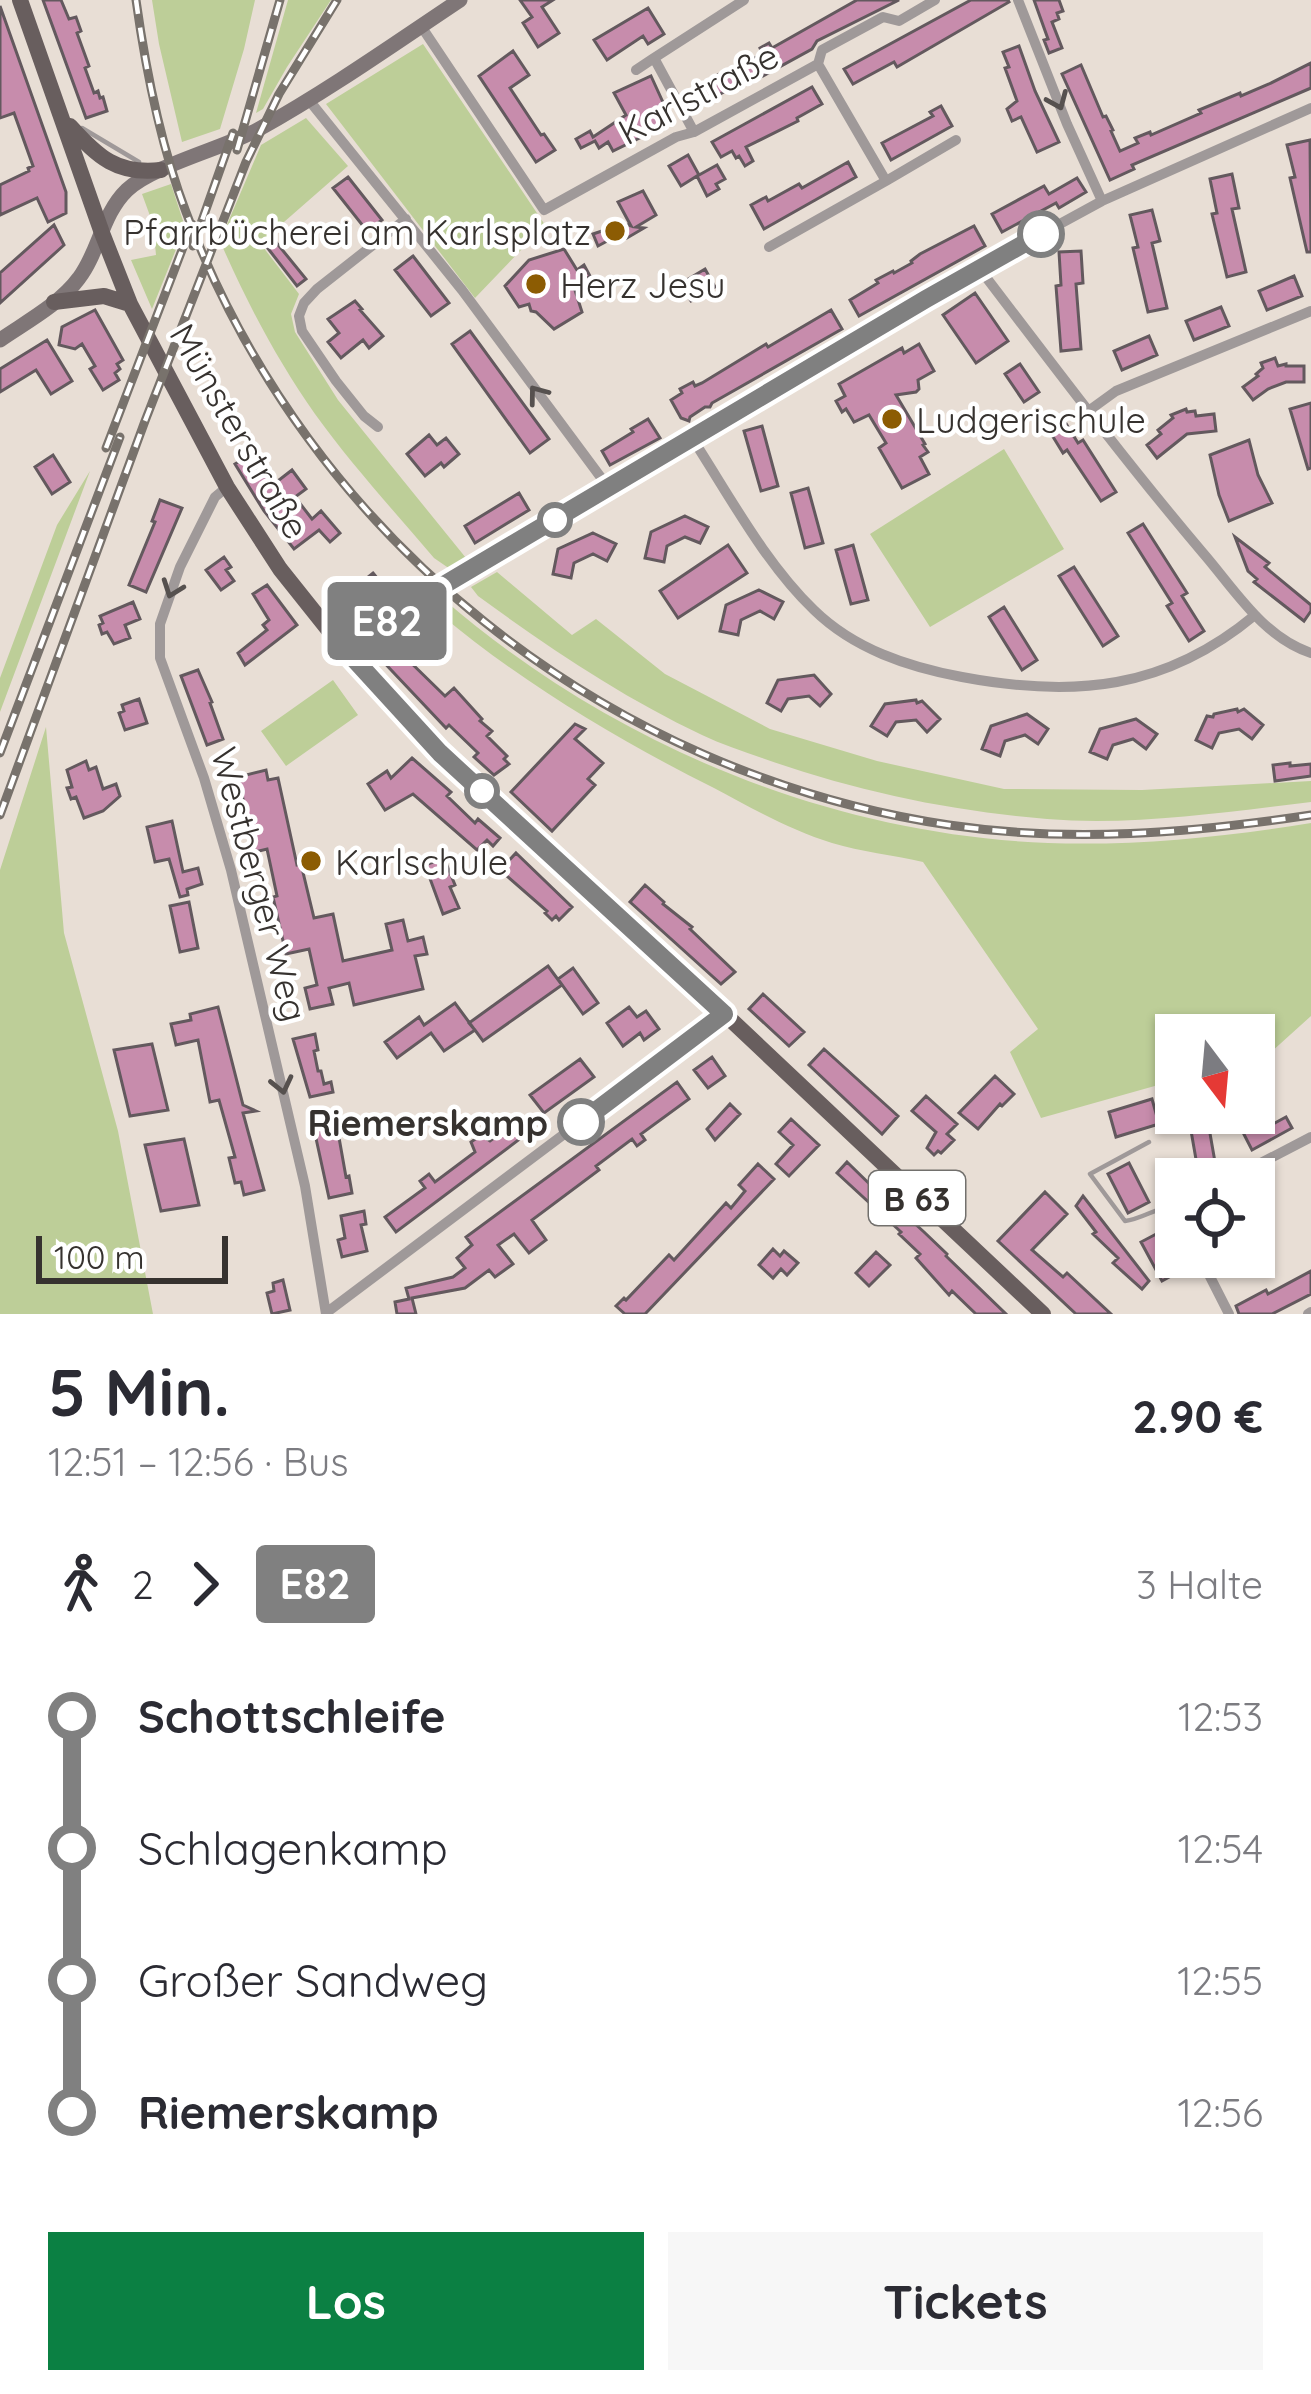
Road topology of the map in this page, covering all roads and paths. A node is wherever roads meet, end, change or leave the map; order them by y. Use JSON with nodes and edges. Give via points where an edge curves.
{"nodes":[{"id":1,"x":20,"y":0,"type":"edge"},
{"id":2,"x":460,"y":0,"type":"edge"},
{"id":3,"x":744,"y":0,"type":"edge"},
{"id":4,"x":935,"y":0,"type":"edge"},
{"id":5,"x":1018,"y":0,"type":"edge"},
{"id":6,"x":421,"y":26,"type":"junction"},
{"id":7,"x":654,"y":58,"type":"junction"},
{"id":8,"x":818,"y":64,"type":"junction"},
{"id":9,"x":636,"y":70,"type":"dead end"},
{"id":10,"x":308,"y":99,"type":"junction"},
{"id":11,"x":1311,"y":108,"type":"edge"},
{"id":12,"x":63,"y":118,"type":"junction"},
{"id":13,"x":694,"y":132,"type":"junction"},
{"id":14,"x":956,"y":140,"type":"dead end"},
{"id":15,"x":161,"y":170,"type":"junction"},
{"id":16,"x":886,"y":181,"type":"junction"},
{"id":17,"x":1102,"y":201,"type":"junction"},
{"id":18,"x":406,"y":219,"type":"junction"},
{"id":19,"x":102,"y":233,"type":"junction"},
{"id":20,"x":769,"y":247,"type":"dead end"},
{"id":21,"x":980,"y":268,"type":"junction"},
{"id":22,"x":54,"y":302,"type":"junction"},
{"id":23,"x":130,"y":304,"type":"junction"},
{"id":24,"x":1311,"y":311,"type":"edge"},
{"id":25,"x":0,"y":340,"type":"edge"},
{"id":26,"x":1088,"y":412,"type":"junction"},
{"id":27,"x":377,"y":427,"type":"dead end"},
{"id":28,"x":692,"y":438,"type":"junction"},
{"id":29,"x":226,"y":487,"type":"junction"},
{"id":30,"x":608,"y":488,"type":"junction"},
{"id":31,"x":1255,"y":614,"type":"junction"},
{"id":32,"x":344,"y":648,"type":"junction"},
{"id":33,"x":1311,"y":653,"type":"edge"},
{"id":34,"x":724,"y":1014,"type":"junction"},
{"id":35,"x":1311,"y":1137,"type":"edge"},
{"id":36,"x":1149,"y":1142,"type":"dead end"},
{"id":37,"x":1270,"y":1158,"type":"edge"},
{"id":38,"x":1155,"y":1212,"type":"edge"},
{"id":39,"x":1211,"y":1278,"type":"edge"},
{"id":40,"x":326,"y":1313,"type":"edge"},
{"id":41,"x":1043,"y":1314,"type":"edge"},
{"id":42,"x":1229,"y":1314,"type":"edge"}],
"edges":[{"from":1,"to":12,"type":"main road","name":"Münsterstraße","number":"B 63"},
{"from":2,"to":6,"type":"main road"},
{"from":3,"to":7,"type":"street"},
{"from":4,"to":8,"type":"street","name":"Karlstraße","via":[[821,50]]},
{"from":5,"to":17,"type":"street","one_way":true},
{"from":6,"to":10,"type":"main road"},
{"from":6,"to":13,"type":"street","name":"Karlstraße","via":[[544,210]]},
{"from":7,"to":9,"type":"street"},
{"from":7,"to":13,"type":"street"},
{"from":8,"to":13,"type":"street","name":"Karlstraße"},
{"from":8,"to":16,"type":"street"},
{"from":10,"to":15,"type":"main road"},
{"from":10,"to":18,"type":"street"},
{"from":11,"to":17,"type":"street"},
{"from":12,"to":15,"type":"main road","via":[[115,166]]},
{"from":12,"to":19,"type":"main road","name":"Münsterstraße","number":"B 63"},
{"from":14,"to":16,"type":"street"},
{"from":15,"to":19,"type":"main road","via":[[125,191]]},
{"from":16,"to":20,"type":"street"},
{"from":17,"to":21,"type":"street"},
{"from":18,"to":27,"type":"street","via":[[317,289],[299,316],[336,381]]},
{"from":30,"to":18,"type":"street","one_way":true},
{"from":19,"to":22,"type":"main road","via":[[77,281]]},
{"from":19,"to":23,"type":"main road","name":"Münsterstraße","number":"B 63"},
{"from":21,"to":26,"type":"street"},
{"from":21,"to":28,"type":"street"},
{"from":22,"to":23,"type":"main road","via":[[104,296]]},
{"from":22,"to":25,"type":"main road"},
{"from":23,"to":29,"type":"main road","name":"Münsterstraße","number":"B 63"},
{"from":24,"to":26,"type":"street","via":[[1115,391]]},
{"from":26,"to":31,"type":"street"},
{"from":28,"to":30,"type":"street"},
{"from":28,"to":31,"type":"street","via":[[796,591],[837,630],[907,664],[994,683],[1086,687],[1184,662]]},
{"from":29,"to":32,"type":"main road","name":"Münsterstraße","number":"B 63"},
{"from":29,"to":40,"type":"street","name":"Westberger Weg","one_way":true,"via":[[180,567],[160,624],[160,658],[231,870],[305,1186]]},
{"from":30,"to":32,"type":"street"},
{"from":31,"to":33,"type":"street"},
{"from":32,"to":34,"type":"main road","name":"Münsterstraße","number":"B 63","via":[[440,753]]},
{"from":34,"to":40,"type":"street"},
{"from":34,"to":41,"type":"main road","name":"Münsterstraße","number":"B 63"},
{"from":35,"to":37,"type":"street"},
{"from":36,"to":38,"type":"lane","via":[[1090,1174],[1124,1221]]},
{"from":39,"to":42,"type":"street"}]}
